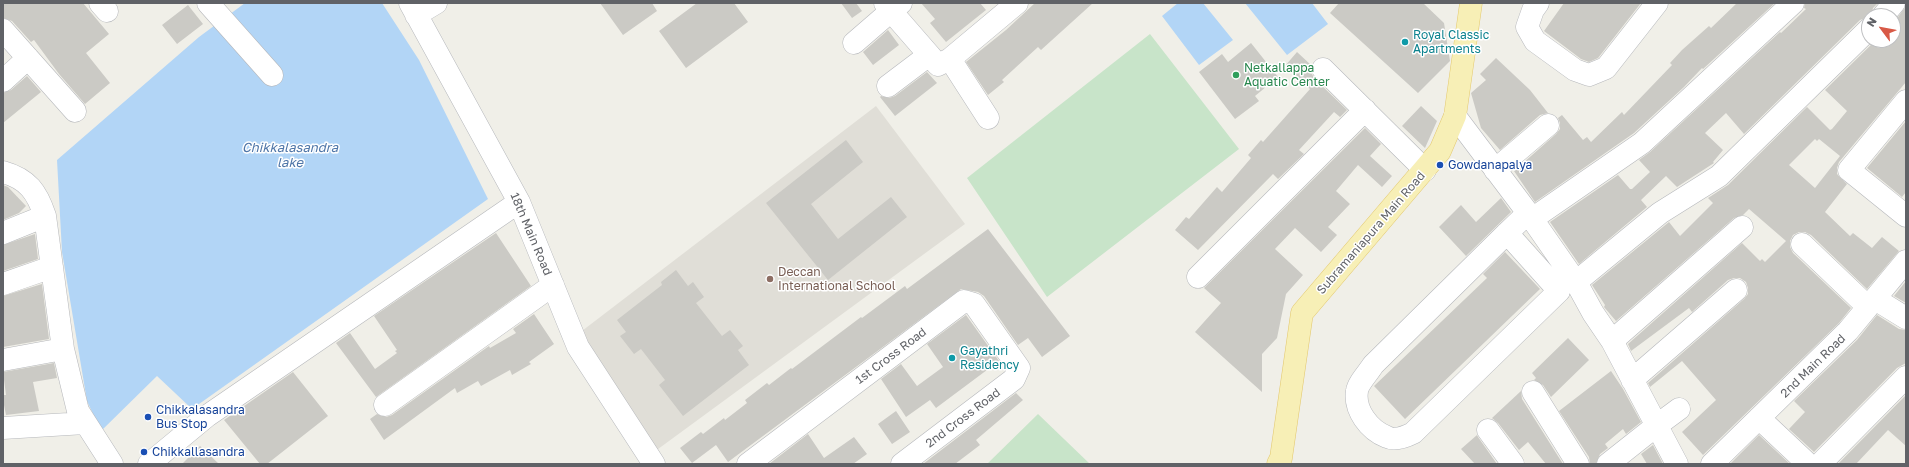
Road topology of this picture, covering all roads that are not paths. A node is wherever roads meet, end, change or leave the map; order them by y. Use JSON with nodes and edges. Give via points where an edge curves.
{"nodes":[{"id":1,"x":208,"y":3,"type":"edge"},
{"id":2,"x":436,"y":3,"type":"edge"},
{"id":3,"x":1017,"y":3,"type":"edge"},
{"id":4,"x":1471,"y":3,"type":"edge"},
{"id":5,"x":1538,"y":3,"type":"edge"},
{"id":6,"x":1657,"y":3,"type":"edge"},
{"id":7,"x":1793,"y":3,"type":"edge"},
{"id":8,"x":892,"y":6,"type":"edge"},
{"id":9,"x":413,"y":9,"type":"edge"},
{"id":10,"x":3,"y":30,"type":"edge"},
{"id":11,"x":1861,"y":37,"type":"edge"},
{"id":12,"x":854,"y":43,"type":"dead end"},
{"id":13,"x":940,"y":57,"type":"junction"},
{"id":14,"x":28,"y":58,"type":"junction"},
{"id":15,"x":1323,"y":69,"type":"dead end"},
{"id":16,"x":272,"y":75,"type":"dead end"},
{"id":17,"x":3,"y":81,"type":"edge"},
{"id":18,"x":888,"y":86,"type":"dead end"},
{"id":19,"x":1903,"y":108,"type":"edge"},
{"id":20,"x":1365,"y":110,"type":"junction"},
{"id":21,"x":75,"y":111,"type":"dead end"},
{"id":22,"x":1454,"y":116,"type":"junction"},
{"id":23,"x":988,"y":118,"type":"dead end"},
{"id":24,"x":1548,"y":125,"type":"dead end"},
{"id":25,"x":1425,"y":170,"type":"junction"},
{"id":26,"x":1495,"y":170,"type":"junction"},
{"id":27,"x":3,"y":172,"type":"edge"},
{"id":28,"x":519,"y":202,"type":"junction"},
{"id":29,"x":45,"y":216,"type":"junction"},
{"id":30,"x":1530,"y":216,"type":"junction"},
{"id":31,"x":1906,"y":216,"type":"edge"},
{"id":32,"x":1742,"y":227,"type":"dead end"},
{"id":33,"x":3,"y":233,"type":"edge"},
{"id":34,"x":1507,"y":233,"type":"junction"},
{"id":35,"x":1802,"y":244,"type":"dead end"},
{"id":36,"x":1906,"y":261,"type":"edge"},
{"id":37,"x":52,"y":267,"type":"junction"},
{"id":38,"x":1198,"y":277,"type":"dead end"},
{"id":39,"x":1576,"y":282,"type":"junction"},
{"id":40,"x":3,"y":284,"type":"edge"},
{"id":41,"x":553,"y":285,"type":"junction"},
{"id":42,"x":1736,"y":290,"type":"dead end"},
{"id":43,"x":1872,"y":303,"type":"junction"},
{"id":44,"x":1906,"y":318,"type":"edge"},
{"id":45,"x":1612,"y":341,"type":"junction"},
{"id":46,"x":64,"y":349,"type":"junction"},
{"id":47,"x":3,"y":360,"type":"edge"},
{"id":48,"x":1019,"y":368,"type":"joint"},
{"id":49,"x":1906,"y":377,"type":"edge"},
{"id":50,"x":1632,"y":380,"type":"junction"},
{"id":51,"x":1534,"y":392,"type":"dead end"},
{"id":52,"x":385,"y":405,"type":"dead end"},
{"id":53,"x":1679,"y":410,"type":"dead end"},
{"id":54,"x":1759,"y":418,"type":"junction"},
{"id":55,"x":85,"y":423,"type":"junction"},
{"id":56,"x":1656,"y":426,"type":"junction"},
{"id":57,"x":3,"y":428,"type":"edge"},
{"id":58,"x":1488,"y":430,"type":"dead end"},
{"id":59,"x":112,"y":464,"type":"edge"},
{"id":60,"x":149,"y":464,"type":"edge"},
{"id":61,"x":654,"y":464,"type":"edge"},
{"id":62,"x":748,"y":464,"type":"edge"},
{"id":63,"x":902,"y":464,"type":"edge"},
{"id":64,"x":1278,"y":464,"type":"edge"},
{"id":65,"x":1512,"y":464,"type":"edge"},
{"id":66,"x":1578,"y":464,"type":"edge"},
{"id":67,"x":1608,"y":464,"type":"edge"},
{"id":68,"x":1677,"y":464,"type":"edge"},
{"id":69,"x":1712,"y":464,"type":"edge"},
{"id":70,"x":1808,"y":464,"type":"edge"},
{"id":71,"x":1820,"y":464,"type":"edge"}],
"edges":[{"from":1,"to":16,"type":"street"},
{"from":2,"to":9,"type":"street"},
{"from":3,"to":13,"type":"street"},
{"from":4,"to":22,"type":"main road","name":"Subramaniapura Main Road"},
{"from":5,"to":6,"type":"street","via":[[1527,27],[1535,41],[1575,70],[1589,75],[1606,68]]},
{"from":7,"to":30,"type":"street","via":[[1642,143]]},
{"from":8,"to":12,"type":"street"},
{"from":8,"to":13,"type":"street"},
{"from":9,"to":28,"type":"street","name":"18th Main Road"},
{"from":10,"to":14,"type":"street"},
{"from":11,"to":39,"type":"street","via":[[1719,176],[1660,213]]},
{"from":13,"to":18,"type":"street"},
{"from":13,"to":23,"type":"street"},
{"from":14,"to":17,"type":"street"},
{"from":14,"to":21,"type":"street"},
{"from":15,"to":20,"type":"street"},
{"from":19,"to":31,"type":"street","via":[[1849,170]]},
{"from":20,"to":25,"type":"street"},
{"from":20,"to":38,"type":"street"},
{"from":22,"to":25,"type":"main road","name":"Subramaniapura Main Road","via":[[1440,151]]},
{"from":22,"to":26,"type":"street"},
{"from":24,"to":26,"type":"street"},
{"from":25,"to":64,"type":"main road","name":"Subramaniapura Main Road","via":[[1302,313],[1281,458]]},
{"from":26,"to":30,"type":"street"},
{"from":27,"to":29,"type":"street","via":[[16,176],[38,196]]},
{"from":28,"to":41,"type":"street","name":"18th Main Road"},
{"from":28,"to":60,"type":"street","via":[[207,416]]},
{"from":29,"to":33,"type":"street"},
{"from":29,"to":37,"type":"street"},
{"from":30,"to":34,"type":"street"},
{"from":30,"to":39,"type":"street"},
{"from":32,"to":45,"type":"street"},
{"from":34,"to":34,"type":"street","via":[[1560,291],[1413,433],[1402,438],[1387,437],[1366,422],[1358,408],[1357,390],[1373,365]]},
{"from":35,"to":43,"type":"street"},
{"from":36,"to":43,"type":"street","name":"2nd Main Road"},
{"from":37,"to":40,"type":"street"},
{"from":37,"to":46,"type":"street"},
{"from":39,"to":45,"type":"street"},
{"from":41,"to":52,"type":"street"},
{"from":41,"to":61,"type":"street","name":"18th Main Road","via":[[578,347]]},
{"from":42,"to":50,"type":"street"},
{"from":43,"to":44,"type":"street"},
{"from":43,"to":54,"type":"street","name":"2nd Main Road","via":[[1848,331]]},
{"from":45,"to":50,"type":"street"},
{"from":46,"to":47,"type":"street"},
{"from":46,"to":55,"type":"street","via":[[78,411]]},
{"from":48,"to":62,"type":"street","name":"1st Cross Road","via":[[974,304],[964,301]]},
{"from":48,"to":63,"type":"street","name":"2nd Cross Road","via":[[1014,379]]},
{"from":49,"to":71,"type":"street"},
{"from":50,"to":56,"type":"street"},
{"from":51,"to":66,"type":"street"},
{"from":53,"to":56,"type":"street"},
{"from":54,"to":69,"type":"street","name":"2nd Main Road"},
{"from":54,"to":70,"type":"street"},
{"from":55,"to":57,"type":"street"},
{"from":55,"to":59,"type":"street"},
{"from":56,"to":67,"type":"street"},
{"from":56,"to":68,"type":"street"},
{"from":58,"to":65,"type":"street"}]}
